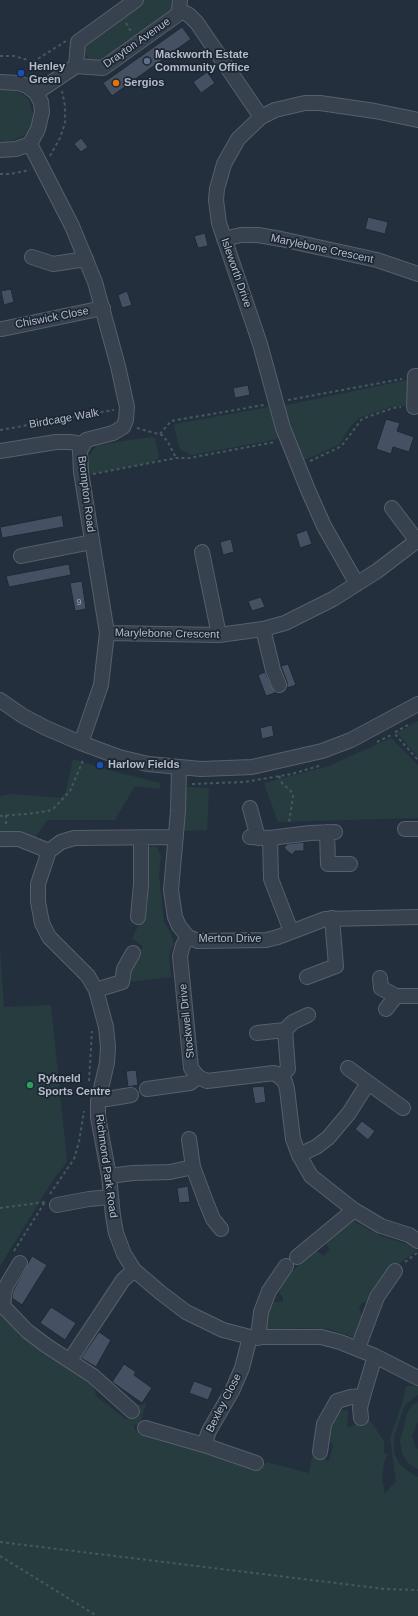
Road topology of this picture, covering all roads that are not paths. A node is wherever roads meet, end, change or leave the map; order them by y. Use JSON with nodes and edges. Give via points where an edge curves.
{"nodes":[{"id":1,"x":136,"y":0,"type":"edge"},
{"id":2,"x":180,"y":5,"type":"edge"},
{"id":3,"x":76,"y":66,"type":"junction"},
{"id":4,"x":0,"y":82,"type":"edge"},
{"id":5,"x":36,"y":94,"type":"junction"},
{"id":6,"x":261,"y":117,"type":"junction"},
{"id":7,"x":418,"y":120,"type":"edge"},
{"id":8,"x":30,"y":144,"type":"junction"},
{"id":9,"x":0,"y":150,"type":"edge"},
{"id":10,"x":224,"y":238,"type":"junction"},
{"id":11,"x":32,"y":257,"type":"dead end"},
{"id":12,"x":86,"y":259,"type":"junction"},
{"id":13,"x":418,"y":274,"type":"edge"},
{"id":14,"x":103,"y":308,"type":"junction"},
{"id":15,"x":2,"y":328,"type":"dead end"},
{"id":16,"x":417,"y":376,"type":"edge"},
{"id":17,"x":414,"y":407,"type":"road end"},
{"id":18,"x":82,"y":444,"type":"junction"},
{"id":19,"x":0,"y":451,"type":"edge"},
{"id":20,"x":392,"y":508,"type":"dead end"},
{"id":21,"x":418,"y":540,"type":"edge"},
{"id":22,"x":92,"y":542,"type":"junction"},
{"id":23,"x":202,"y":552,"type":"dead end"},
{"id":24,"x":21,"y":556,"type":"dead end"},
{"id":25,"x":357,"y":584,"type":"junction"},
{"id":26,"x":263,"y":629,"type":"junction"},
{"id":27,"x":107,"y":632,"type":"junction"},
{"id":28,"x":219,"y":636,"type":"junction"},
{"id":29,"x":279,"y":685,"type":"dead end"},
{"id":30,"x":0,"y":700,"type":"edge"},
{"id":31,"x":418,"y":704,"type":"edge"},
{"id":32,"x":84,"y":745,"type":"junction"},
{"id":33,"x":178,"y":768,"type":"junction"},
{"id":34,"x":250,"y":808,"type":"dead end"},
{"id":35,"x":176,"y":837,"type":"junction"},
{"id":36,"x":141,"y":838,"type":"junction"},
{"id":37,"x":260,"y":838,"type":"junction"},
{"id":38,"x":0,"y":839,"type":"edge"},
{"id":39,"x":49,"y":851,"type":"junction"},
{"id":40,"x":350,"y":864,"type":"dead end"},
{"id":41,"x":138,"y":917,"type":"dead end"},
{"id":42,"x":418,"y":917,"type":"edge"},
{"id":43,"x":332,"y":918,"type":"junction"},
{"id":44,"x":291,"y":931,"type":"junction"},
{"id":45,"x":188,"y":937,"type":"junction"},
{"id":46,"x":133,"y":953,"type":"dead end"},
{"id":47,"x":307,"y":976,"type":"dead end"},
{"id":48,"x":380,"y":978,"type":"dead end"},
{"id":49,"x":96,"y":990,"type":"junction"},
{"id":50,"x":396,"y":996,"type":"junction"},
{"id":51,"x":418,"y":996,"type":"edge"},
{"id":52,"x":386,"y":1009,"type":"dead end"},
{"id":53,"x":308,"y":1015,"type":"dead end"},
{"id":54,"x":285,"y":1030,"type":"junction"},
{"id":55,"x":256,"y":1033,"type":"dead end"},
{"id":56,"x":348,"y":1068,"type":"dead end"},
{"id":57,"x":198,"y":1077,"type":"junction"},
{"id":58,"x":280,"y":1077,"type":"junction"},
{"id":59,"x":368,"y":1083,"type":"junction"},
{"id":60,"x":146,"y":1089,"type":"dead end"},
{"id":61,"x":131,"y":1095,"type":"dead end"},
{"id":62,"x":99,"y":1097,"type":"junction"},
{"id":63,"x":404,"y":1108,"type":"dead end"},
{"id":64,"x":189,"y":1139,"type":"dead end"},
{"id":65,"x":298,"y":1155,"type":"junction"},
{"id":66,"x":193,"y":1167,"type":"junction"},
{"id":67,"x":109,"y":1176,"type":"junction"},
{"id":68,"x":111,"y":1197,"type":"junction"},
{"id":69,"x":51,"y":1204,"type":"road end"},
{"id":70,"x":354,"y":1210,"type":"junction"},
{"id":71,"x":221,"y":1229,"type":"dead end"},
{"id":72,"x":418,"y":1240,"type":"edge"},
{"id":73,"x":297,"y":1257,"type":"dead end"},
{"id":74,"x":16,"y":1260,"type":"road end"},
{"id":75,"x":286,"y":1266,"type":"dead end"},
{"id":76,"x":134,"y":1270,"type":"junction"},
{"id":77,"x":395,"y":1271,"type":"road end"},
{"id":78,"x":254,"y":1338,"type":"junction"},
{"id":79,"x":358,"y":1348,"type":"junction"},
{"id":80,"x":375,"y":1356,"type":"junction"},
{"id":81,"x":70,"y":1360,"type":"junction"},
{"id":82,"x":418,"y":1378,"type":"edge"},
{"id":83,"x":363,"y":1396,"type":"junction"},
{"id":84,"x":132,"y":1411,"type":"dead end"},
{"id":85,"x":361,"y":1418,"type":"dead end"},
{"id":86,"x":145,"y":1428,"type":"dead end"},
{"id":87,"x":204,"y":1445,"type":"junction"},
{"id":88,"x":320,"y":1452,"type":"dead end"},
{"id":89,"x":256,"y":1464,"type":"dead end"}],
"edges":[{"from":1,"to":3,"type":"street","via":[[78,42]]},
{"from":2,"to":3,"type":"street","name":"Drayton Avenue","via":[[177,15],[103,68]]},
{"from":2,"to":6,"type":"street","name":"Drayton Avenue","via":[[197,23]]},
{"from":3,"to":5,"type":"street"},
{"from":4,"to":5,"type":"street","via":[[28,86]]},
{"from":5,"to":8,"type":"street","via":[[41,102],[41,120]]},
{"from":6,"to":7,"type":"street","name":"Isleworth Drive","via":[[290,106],[320,103]]},
{"from":6,"to":10,"type":"street","name":"Isleworth Drive","via":[[238,139],[230,151],[220,177],[217,211]]},
{"from":8,"to":9,"type":"street","via":[[16,149]]},
{"from":8,"to":12,"type":"street","via":[[59,198]]},
{"from":10,"to":13,"type":"street","name":"Marylebone Crescent","via":[[258,235],[282,239],[378,260]]},
{"from":10,"to":25,"type":"street","name":"Isleworth Drive","via":[[288,440],[324,526]]},
{"from":11,"to":12,"type":"street","via":[[53,264]]},
{"from":12,"to":14,"type":"street"},
{"from":14,"to":15,"type":"street","name":"Chiswick Close"},
{"from":14,"to":18,"type":"street","name":"Brompton Road","via":[[127,407],[123,427],[117,432],[89,438]]},
{"from":16,"to":17,"type":"street"},
{"from":18,"to":19,"type":"street","name":"Birdcage Walk","via":[[56,442]]},
{"from":18,"to":22,"type":"street","name":"Brompton Road","via":[[82,476]]},
{"from":20,"to":21,"type":"street"},
{"from":21,"to":25,"type":"street","name":"Marylebone Crescent"},
{"from":22,"to":24,"type":"street"},
{"from":22,"to":27,"type":"street","name":"Brompton Road"},
{"from":23,"to":28,"type":"street"},
{"from":25,"to":26,"type":"street","name":"Marylebone Crescent","via":[[285,623]]},
{"from":26,"to":28,"type":"street","name":"Marylebone Crescent"},
{"from":26,"to":29,"type":"street"},
{"from":27,"to":28,"type":"street","name":"Marylebone Crescent"},
{"from":27,"to":32,"type":"street","name":"Brompton Road","via":[[101,685]]},
{"from":30,"to":32,"type":"street","via":[[23,716]]},
{"from":31,"to":33,"type":"street","via":[[351,740],[297,758],[252,767]]},
{"from":32,"to":33,"type":"street","via":[[119,757]]},
{"from":33,"to":35,"type":"street","name":"Merton Drive"},
{"from":34,"to":37,"type":"street"},
{"from":35,"to":36,"type":"street"},
{"from":35,"to":45,"type":"street","name":"Merton Drive","via":[[171,890],[175,917]]},
{"from":36,"to":39,"type":"street","via":[[74,838],[61,842]]},
{"from":36,"to":41,"type":"street"},
{"from":37,"to":40,"type":"street","via":[[331,832],[328,864]]},
{"from":37,"to":44,"type":"street","via":[[271,879]]},
{"from":38,"to":39,"type":"street","via":[[19,839]]},
{"from":39,"to":49,"type":"street","name":"Richmond Park Road","via":[[38,884],[42,923],[49,937],[88,976]]},
{"from":42,"to":43,"type":"street","name":"Merton Drive"},
{"from":43,"to":44,"type":"street","name":"Merton Drive"},
{"from":43,"to":47,"type":"street","via":[[336,966]]},
{"from":44,"to":45,"type":"street","name":"Merton Drive","via":[[266,940],[198,941]]},
{"from":45,"to":57,"type":"street","name":"Stockwell Drive","via":[[180,956],[191,1068]]},
{"from":46,"to":49,"type":"street","via":[[124,969],[122,982]]},
{"from":48,"to":50,"type":"street","via":[[381,988]]},
{"from":49,"to":62,"type":"street","name":"Richmond Park Road","via":[[106,1027],[108,1047]]},
{"from":50,"to":51,"type":"street"},
{"from":50,"to":52,"type":"street"},
{"from":53,"to":54,"type":"street","via":[[293,1022]]},
{"from":54,"to":55,"type":"street"},
{"from":54,"to":58,"type":"street","via":[[288,1068]]},
{"from":56,"to":59,"type":"street"},
{"from":57,"to":58,"type":"street","via":[[206,1081],[274,1074]]},
{"from":57,"to":60,"type":"street","via":[[190,1083]]},
{"from":58,"to":65,"type":"street","via":[[287,1089],[293,1139]]},
{"from":59,"to":63,"type":"street"},
{"from":59,"to":65,"type":"street","via":[[349,1113],[328,1138]]},
{"from":61,"to":62,"type":"street"},
{"from":62,"to":67,"type":"street","name":"Richmond Park Road","via":[[98,1117]]},
{"from":64,"to":66,"type":"street"},
{"from":65,"to":70,"type":"street","via":[[311,1176]]},
{"from":66,"to":67,"type":"street","via":[[170,1172],[133,1172]]},
{"from":66,"to":71,"type":"street","via":[[213,1219]]},
{"from":67,"to":68,"type":"street","name":"Richmond Park Road"},
{"from":68,"to":69,"type":"street"},
{"from":68,"to":76,"type":"street","name":"Richmond Park Road","via":[[116,1232],[124,1254]]},
{"from":70,"to":72,"type":"street","via":[[381,1226]]},
{"from":70,"to":73,"type":"street"},
{"from":74,"to":81,"type":"street","via":[[5,1288],[3,1306],[27,1331]]},
{"from":75,"to":78,"type":"street","name":"Bexley Close","via":[[269,1291]]},
{"from":76,"to":78,"type":"street","name":"Richmond Park Road","via":[[186,1312],[223,1330]]},
{"from":76,"to":81,"type":"street","via":[[123,1280]]},
{"from":77,"to":79,"type":"street","via":[[377,1297]]},
{"from":78,"to":79,"type":"street","name":"Richmond Park Road","via":[[321,1337]]},
{"from":78,"to":87,"type":"street","name":"Bexley Close","via":[[232,1391],[209,1430]]},
{"from":79,"to":80,"type":"street","name":"Richmond Park Road"},
{"from":80,"to":82,"type":"street","name":"Richmond Park Road"},
{"from":80,"to":83,"type":"street"},
{"from":81,"to":84,"type":"street","via":[[93,1376]]},
{"from":83,"to":85,"type":"street"},
{"from":83,"to":88,"type":"street","via":[[337,1401],[324,1424]]},
{"from":86,"to":87,"type":"street","name":"Bexley Close"},
{"from":87,"to":89,"type":"street","name":"Bexley Close"}]}
